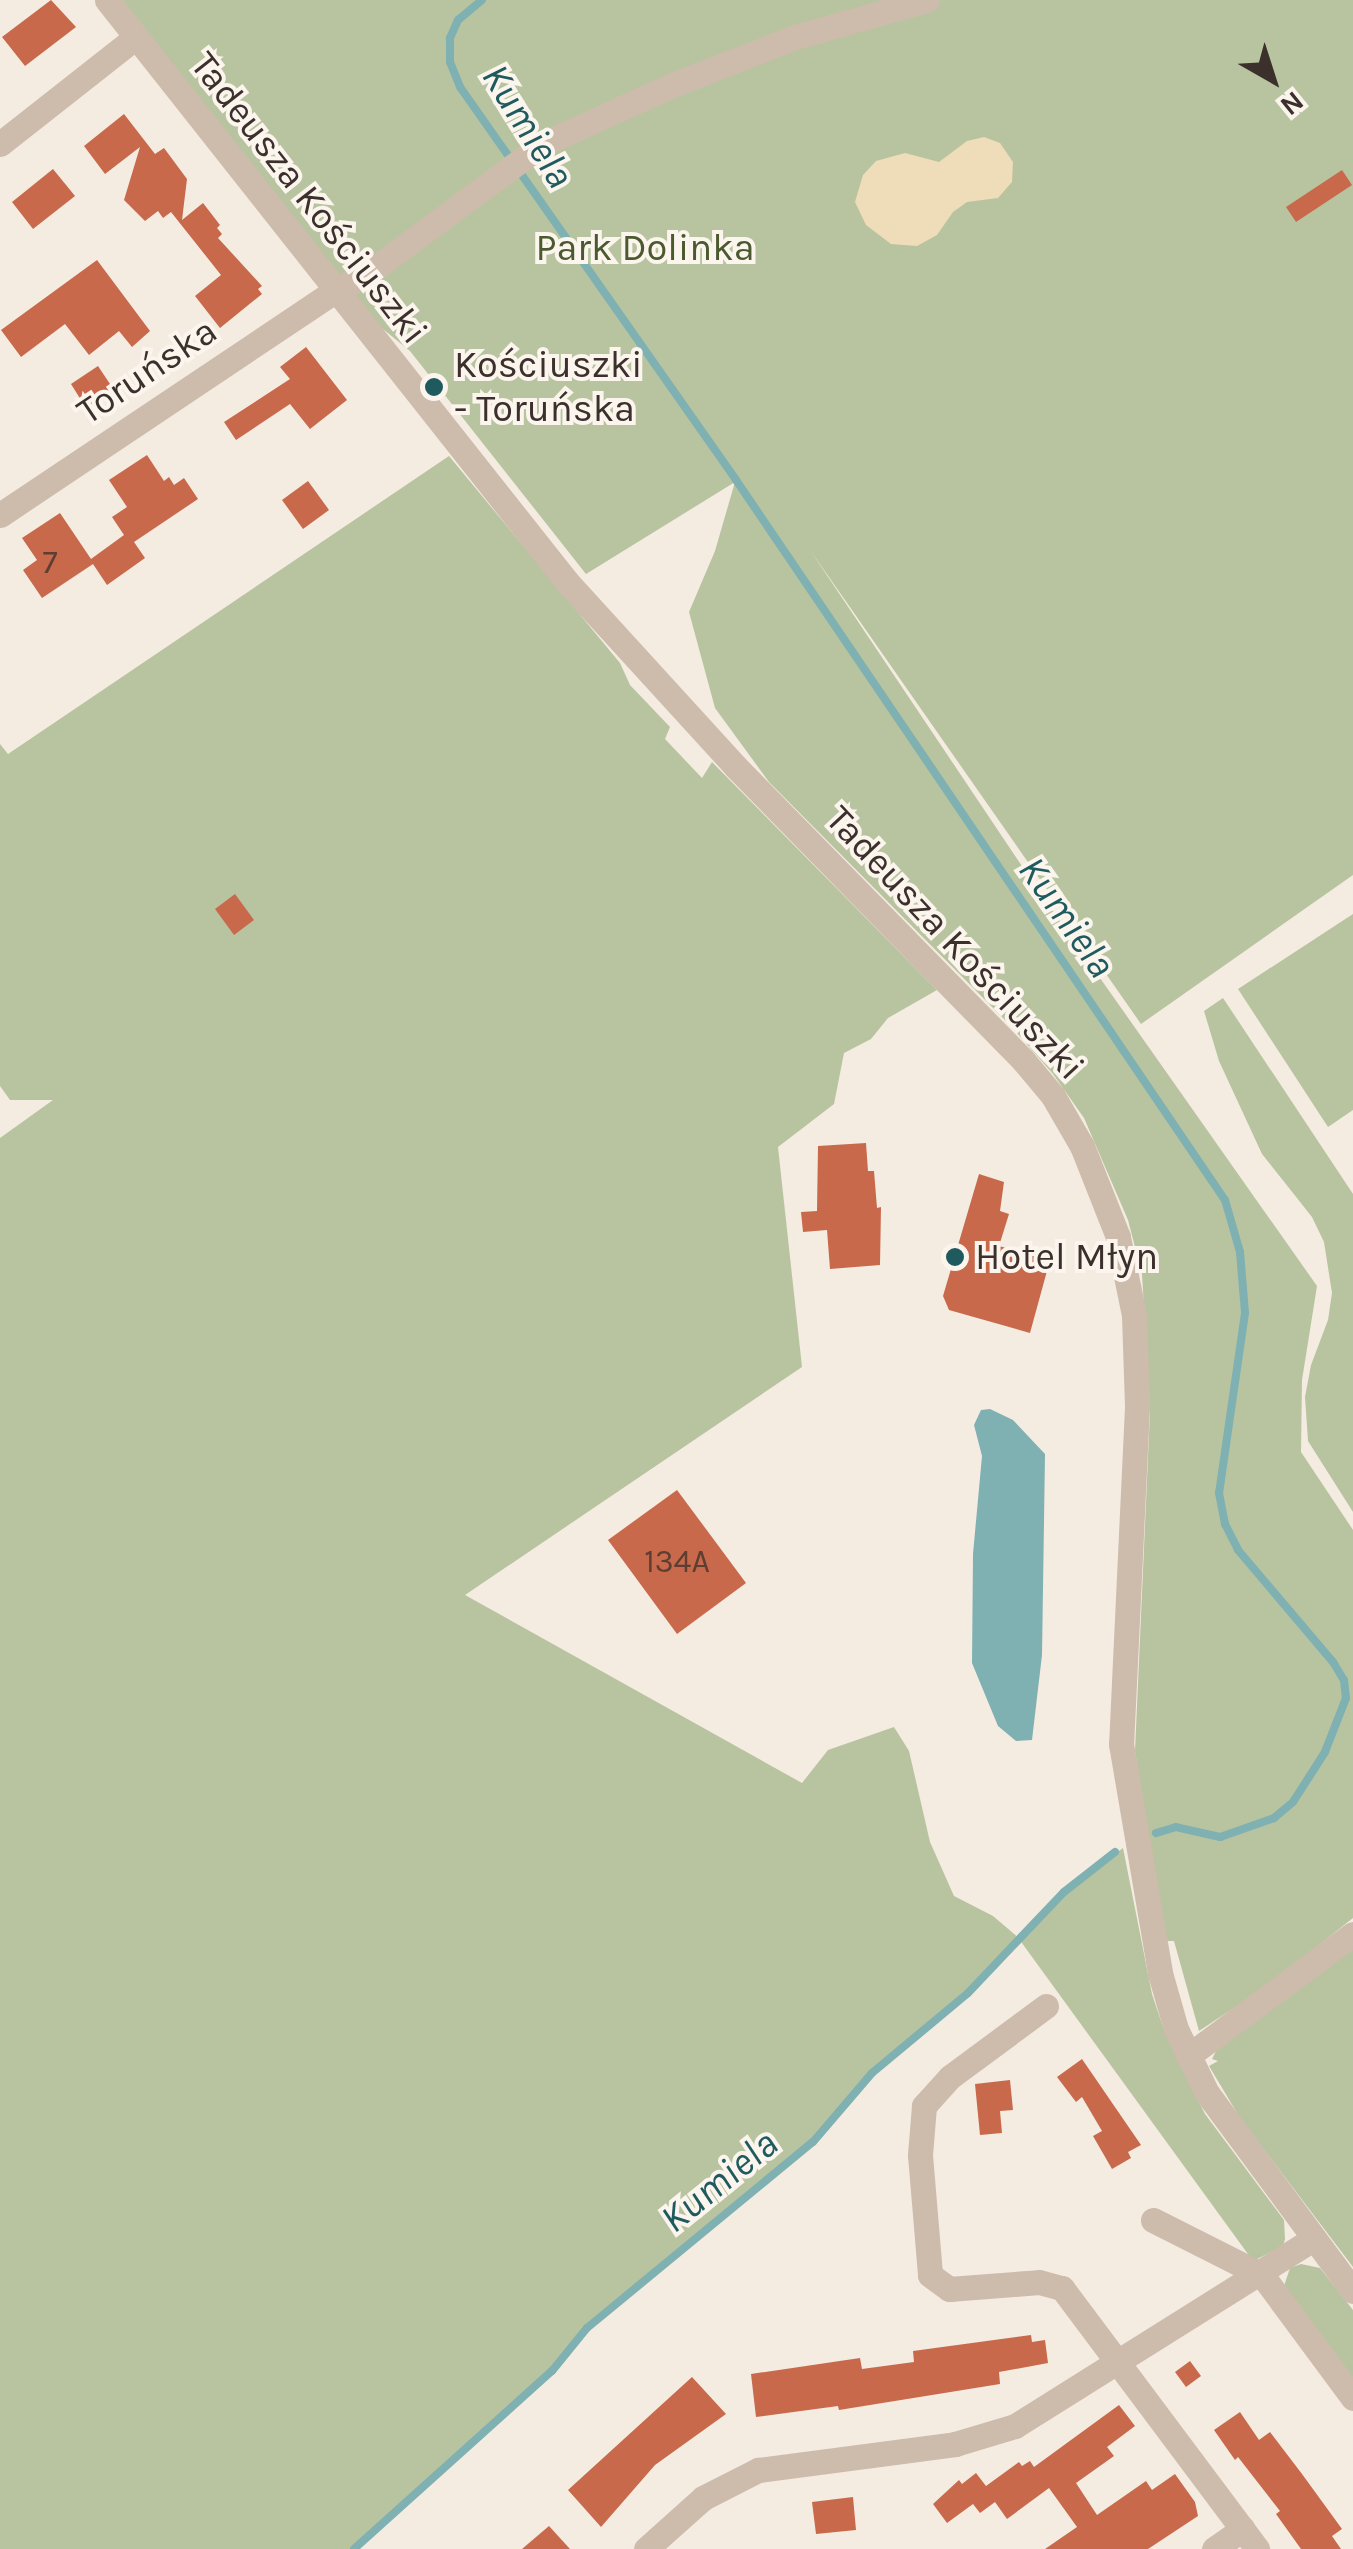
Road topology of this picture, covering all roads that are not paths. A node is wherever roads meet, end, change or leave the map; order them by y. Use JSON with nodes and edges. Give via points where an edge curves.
{"nodes":[{"id":1,"x":106,"y":0,"type":"edge"},
{"id":2,"x":927,"y":0,"type":"edge"},
{"id":3,"x":136,"y":37,"type":"junction"},
{"id":4,"x":0,"y":144,"type":"edge"},
{"id":5,"x":336,"y":290,"type":"junction"},
{"id":6,"x":0,"y":515,"type":"edge"},
{"id":7,"x":1353,"y":1934,"type":"edge"},
{"id":8,"x":1046,"y":2006,"type":"dead end"},
{"id":9,"x":1188,"y":2056,"type":"junction"},
{"id":10,"x":1153,"y":2220,"type":"dead end"},
{"id":11,"x":1313,"y":2239,"type":"junction"},
{"id":12,"x":1262,"y":2274,"type":"junction"},
{"id":13,"x":1353,"y":2290,"type":"edge"},
{"id":14,"x":1120,"y":2364,"type":"junction"},
{"id":15,"x":1353,"y":2398,"type":"edge"},
{"id":16,"x":1250,"y":2539,"type":"edge"},
{"id":17,"x":646,"y":2549,"type":"edge"},
{"id":18,"x":1214,"y":2549,"type":"edge"}],
"edges":[{"from":1,"to":3,"type":"street","name":"Tadeusza Kościuszki"},
{"from":2,"to":5,"type":"street","name":"Toruńska","via":[[795,37],[531,152]]},
{"from":3,"to":4,"type":"street"},
{"from":3,"to":5,"type":"street","name":"Tadeusza Kościuszki"},
{"from":5,"to":6,"type":"street","name":"Toruńska"},
{"from":5,"to":9,"type":"street","name":"Tadeusza Kościuszki","via":[[568,584],[1024,1060],[1082,1146],[1122,1251],[1136,1344],[1121,1744],[1160,1974]]},
{"from":7,"to":9,"type":"street"},
{"from":8,"to":14,"type":"street","via":[[950,2076],[924,2106],[920,2155],[930,2276],[949,2289],[1038,2282],[1062,2288]]},
{"from":9,"to":11,"type":"street","name":"Tadeusza Kościuszki","via":[[1216,2108]]},
{"from":10,"to":12,"type":"street"},
{"from":11,"to":12,"type":"street"},
{"from":11,"to":13,"type":"street","name":"Tadeusza Kościuszki"},
{"from":12,"to":14,"type":"street"},
{"from":12,"to":15,"type":"street"},
{"from":14,"to":16,"type":"street"},
{"from":14,"to":17,"type":"street","via":[[1015,2426],[982,2438],[745,2475],[703,2498]]},
{"from":16,"to":18,"type":"street"}]}
